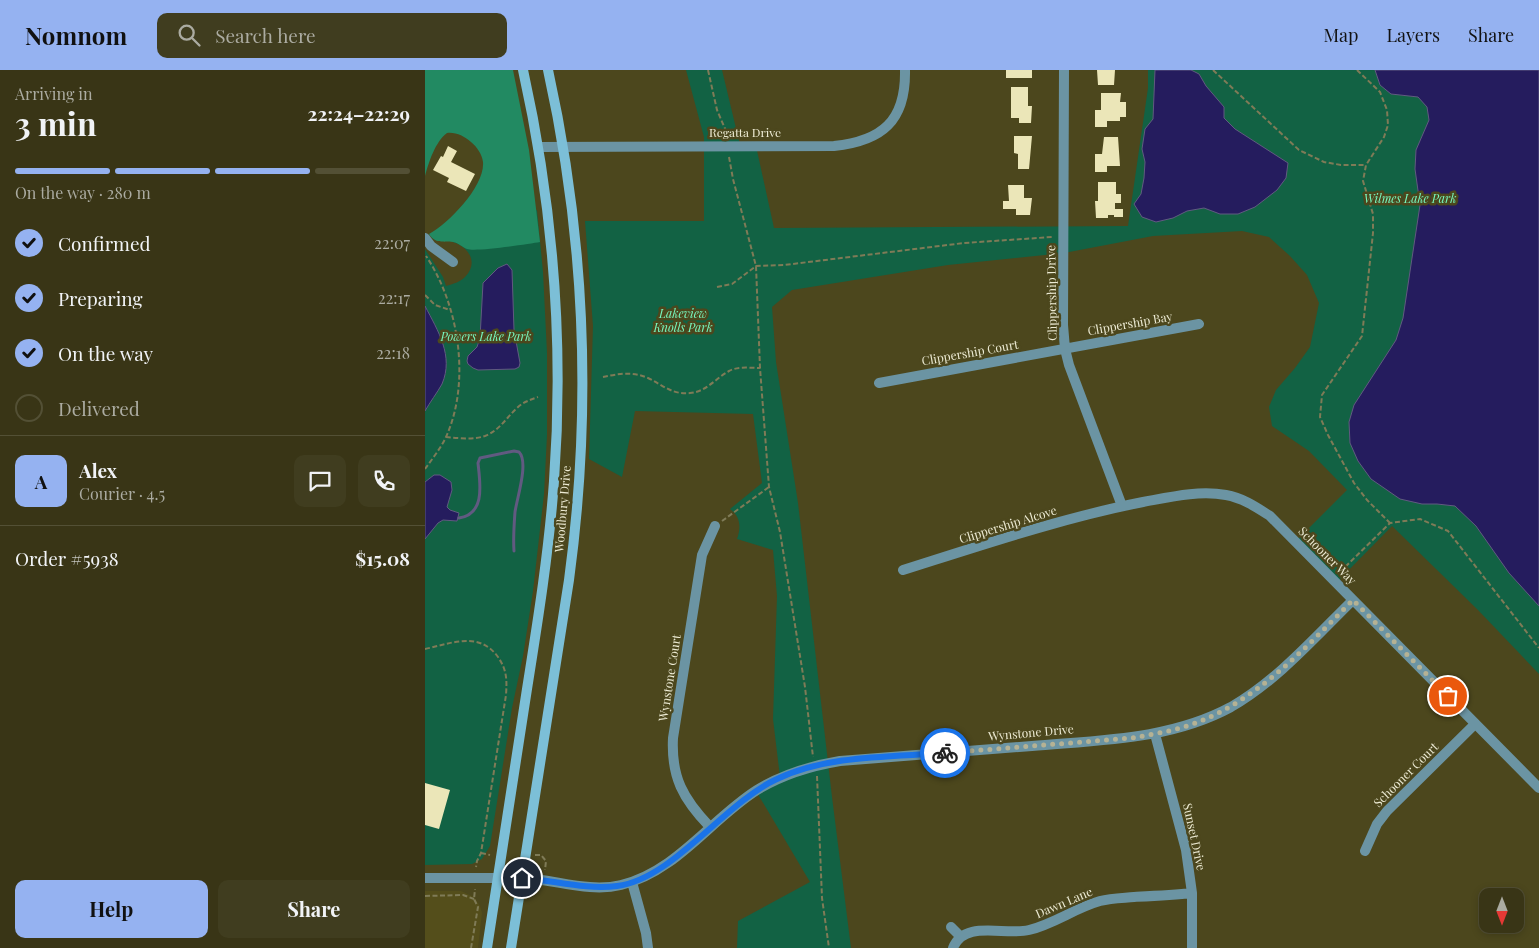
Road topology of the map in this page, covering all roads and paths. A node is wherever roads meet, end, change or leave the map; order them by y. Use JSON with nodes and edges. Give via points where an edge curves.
{"nodes":[{"id":1,"x":523,"y":70,"type":"edge"},
{"id":2,"x":548,"y":70,"type":"edge"},
{"id":3,"x":708,"y":70,"type":"edge"},
{"id":4,"x":905,"y":70,"type":"edge"},
{"id":5,"x":1064,"y":70,"type":"edge"},
{"id":6,"x":1213,"y":70,"type":"edge"},
{"id":7,"x":1357,"y":70,"type":"edge"},
{"id":8,"x":727,"y":136,"type":"dead end"},
{"id":9,"x":538,"y":147,"type":"junction"},
{"id":10,"x":563,"y":147,"type":"junction"},
{"id":11,"x":729,"y":155,"type":"dead end"},
{"id":12,"x":1366,"y":165,"type":"junction"},
{"id":13,"x":1064,"y":237,"type":"junction"},
{"id":14,"x":425,"y":238,"type":"edge"},
{"id":15,"x":425,"y":254,"type":"edge"},
{"id":16,"x":453,"y":262,"type":"dead end"},
{"id":17,"x":757,"y":266,"type":"junction"},
{"id":18,"x":717,"y":287,"type":"dead end"},
{"id":19,"x":425,"y":296,"type":"edge"},
{"id":20,"x":450,"y":310,"type":"junction"},
{"id":21,"x":1199,"y":324,"type":"dead end"},
{"id":22,"x":1065,"y":349,"type":"junction"},
{"id":23,"x":760,"y":368,"type":"junction"},
{"id":24,"x":603,"y":377,"type":"dead end"},
{"id":25,"x":879,"y":383,"type":"dead end"},
{"id":26,"x":538,"y":397,"type":"dead end"},
{"id":27,"x":446,"y":437,"type":"junction"},
{"id":28,"x":425,"y":469,"type":"edge"},
{"id":29,"x":769,"y":488,"type":"junction"},
{"id":30,"x":1122,"y":506,"type":"junction"},
{"id":31,"x":1390,"y":523,"type":"junction"},
{"id":32,"x":715,"y":526,"type":"joint"},
{"id":33,"x":903,"y":570,"type":"dead end"},
{"id":34,"x":1333,"y":579,"type":"junction"},
{"id":35,"x":1353,"y":600,"type":"junction"},
{"id":36,"x":1539,"y":648,"type":"edge"},
{"id":37,"x":425,"y":649,"type":"edge"},
{"id":38,"x":1475,"y":724,"type":"junction"},
{"id":39,"x":1155,"y":734,"type":"junction"},
{"id":40,"x":813,"y":757,"type":"dead end"},
{"id":41,"x":817,"y":775,"type":"dead end"},
{"id":42,"x":1539,"y":788,"type":"edge"},
{"id":43,"x":710,"y":827,"type":"junction"},
{"id":44,"x":1365,"y":851,"type":"dead end"},
{"id":45,"x":477,"y":861,"type":"dead end"},
{"id":46,"x":425,"y":878,"type":"edge"},
{"id":47,"x":498,"y":878,"type":"junction"},
{"id":48,"x":522,"y":878,"type":"junction"},
{"id":49,"x":632,"y":882,"type":"junction"},
{"id":50,"x":1192,"y":893,"type":"junction"},
{"id":51,"x":425,"y":896,"type":"edge"},
{"id":52,"x":951,"y":927,"type":"dead end"},
{"id":53,"x":961,"y":936,"type":"junction"},
{"id":54,"x":471,"y":948,"type":"edge"},
{"id":55,"x":487,"y":948,"type":"edge"},
{"id":56,"x":511,"y":948,"type":"edge"},
{"id":57,"x":648,"y":948,"type":"edge"},
{"id":58,"x":829,"y":948,"type":"edge"},
{"id":59,"x":953,"y":948,"type":"edge"},
{"id":60,"x":1192,"y":948,"type":"edge"}],
"edges":[{"from":1,"to":9,"type":"main road","name":"Woodbury Drive"},
{"from":2,"to":10,"type":"main road","name":"Woodbury Drive"},
{"from":3,"to":8,"type":"path"},
{"from":4,"to":10,"type":"street","name":"Regatta Drive","via":[[903,98],[893,118],[873,137],[854,144]]},
{"from":5,"to":13,"type":"street","name":"Clippership Drive"},
{"from":6,"to":12,"type":"path","via":[[1299,150],[1324,162]]},
{"from":7,"to":12,"type":"path","via":[[1380,92],[1387,110],[1388,125],[1384,137]]},
{"from":9,"to":10,"type":"street","name":"Regatta Drive"},
{"from":9,"to":47,"type":"main road","name":"Woodbury Drive","via":[[555,307],[555,465],[544,579]]},
{"from":10,"to":48,"type":"main road","name":"Woodbury Drive","via":[[580,308],[580,456],[569,580]]},
{"from":11,"to":17,"type":"path"},
{"from":12,"to":31,"type":"path","via":[[1363,181],[1373,214],[1373,233],[1362,336],[1322,395],[1320,417],[1354,483]]},
{"from":13,"to":17,"type":"path","via":[[964,242]]},
{"from":13,"to":22,"type":"street","name":"Clippership Drive"},
{"from":14,"to":16,"type":"street"},
{"from":15,"to":20,"type":"path","via":[[443,285]]},
{"from":17,"to":18,"type":"path","via":[[732,284]]},
{"from":17,"to":23,"type":"path"},
{"from":19,"to":20,"type":"path","via":[[435,305]]},
{"from":20,"to":27,"type":"path","via":[[457,336],[460,375],[456,407]]},
{"from":21,"to":22,"type":"street","name":"Clippership Bay"},
{"from":22,"to":25,"type":"street","name":"Clippership Court"},
{"from":22,"to":30,"type":"street","name":"Clippership Drive"},
{"from":23,"to":24,"type":"path","via":[[730,370],[698,392],[689,394],[670,391],[635,375]]},
{"from":23,"to":29,"type":"path"},
{"from":26,"to":27,"type":"path","via":[[524,402],[501,425],[484,436]]},
{"from":27,"to":28,"type":"path"},
{"from":29,"to":32,"type":"path"},
{"from":29,"to":40,"type":"path","via":[[805,687]]},
{"from":30,"to":33,"type":"street","name":"Clippership Alcove"},
{"from":30,"to":34,"type":"street","name":"Schooner Way","via":[[1183,495],[1225,494],[1240,498],[1270,516]]},
{"from":31,"to":34,"type":"path"},
{"from":31,"to":36,"type":"path","via":[[1420,519],[1448,531]]},
{"from":32,"to":43,"type":"street","name":"Wynstone Court","via":[[702,555],[672,754],[680,788]]},
{"from":34,"to":35,"type":"street","name":"Schooner Way"},
{"from":35,"to":38,"type":"street","name":"Schooner Way"},
{"from":35,"to":39,"type":"street","name":"Wynstone Drive","via":[[1284,668],[1248,696],[1208,718]]},
{"from":37,"to":45,"type":"path","via":[[479,642],[495,653],[507,674],[481,853]]},
{"from":38,"to":42,"type":"street","name":"Schooner Way"},
{"from":38,"to":44,"type":"street","name":"Schooner Court","via":[[1387,811]]},
{"from":39,"to":43,"type":"street","name":"Wynstone Drive","via":[[839,761],[815,766],[795,771],[755,791]]},
{"from":39,"to":50,"type":"street","name":"Sunset Drive","via":[[1186,850]]},
{"from":41,"to":58,"type":"path","via":[[822,898]]},
{"from":43,"to":49,"type":"street","name":"Wynstone Drive","via":[[672,860]]},
{"from":46,"to":47,"type":"street","name":"Wynstone Drive"},
{"from":47,"to":48,"type":"street","name":"Wynstone Drive"},
{"from":47,"to":55,"type":"main road","name":"Woodbury Drive"},
{"from":48,"to":49,"type":"street","name":"Wynstone Drive","via":[[599,887]]},
{"from":48,"to":56,"type":"main road","name":"Woodbury Drive"},
{"from":49,"to":57,"type":"street"},
{"from":50,"to":53,"type":"street","name":"Dawn Lane","via":[[1103,900],[1027,931],[969,931]]},
{"from":50,"to":60,"type":"street","name":"Sunset Drive"},
{"from":51,"to":54,"type":"path","via":[[463,895],[475,899],[478,907]]},
{"from":52,"to":53,"type":"street"},
{"from":53,"to":59,"type":"street"}]}
